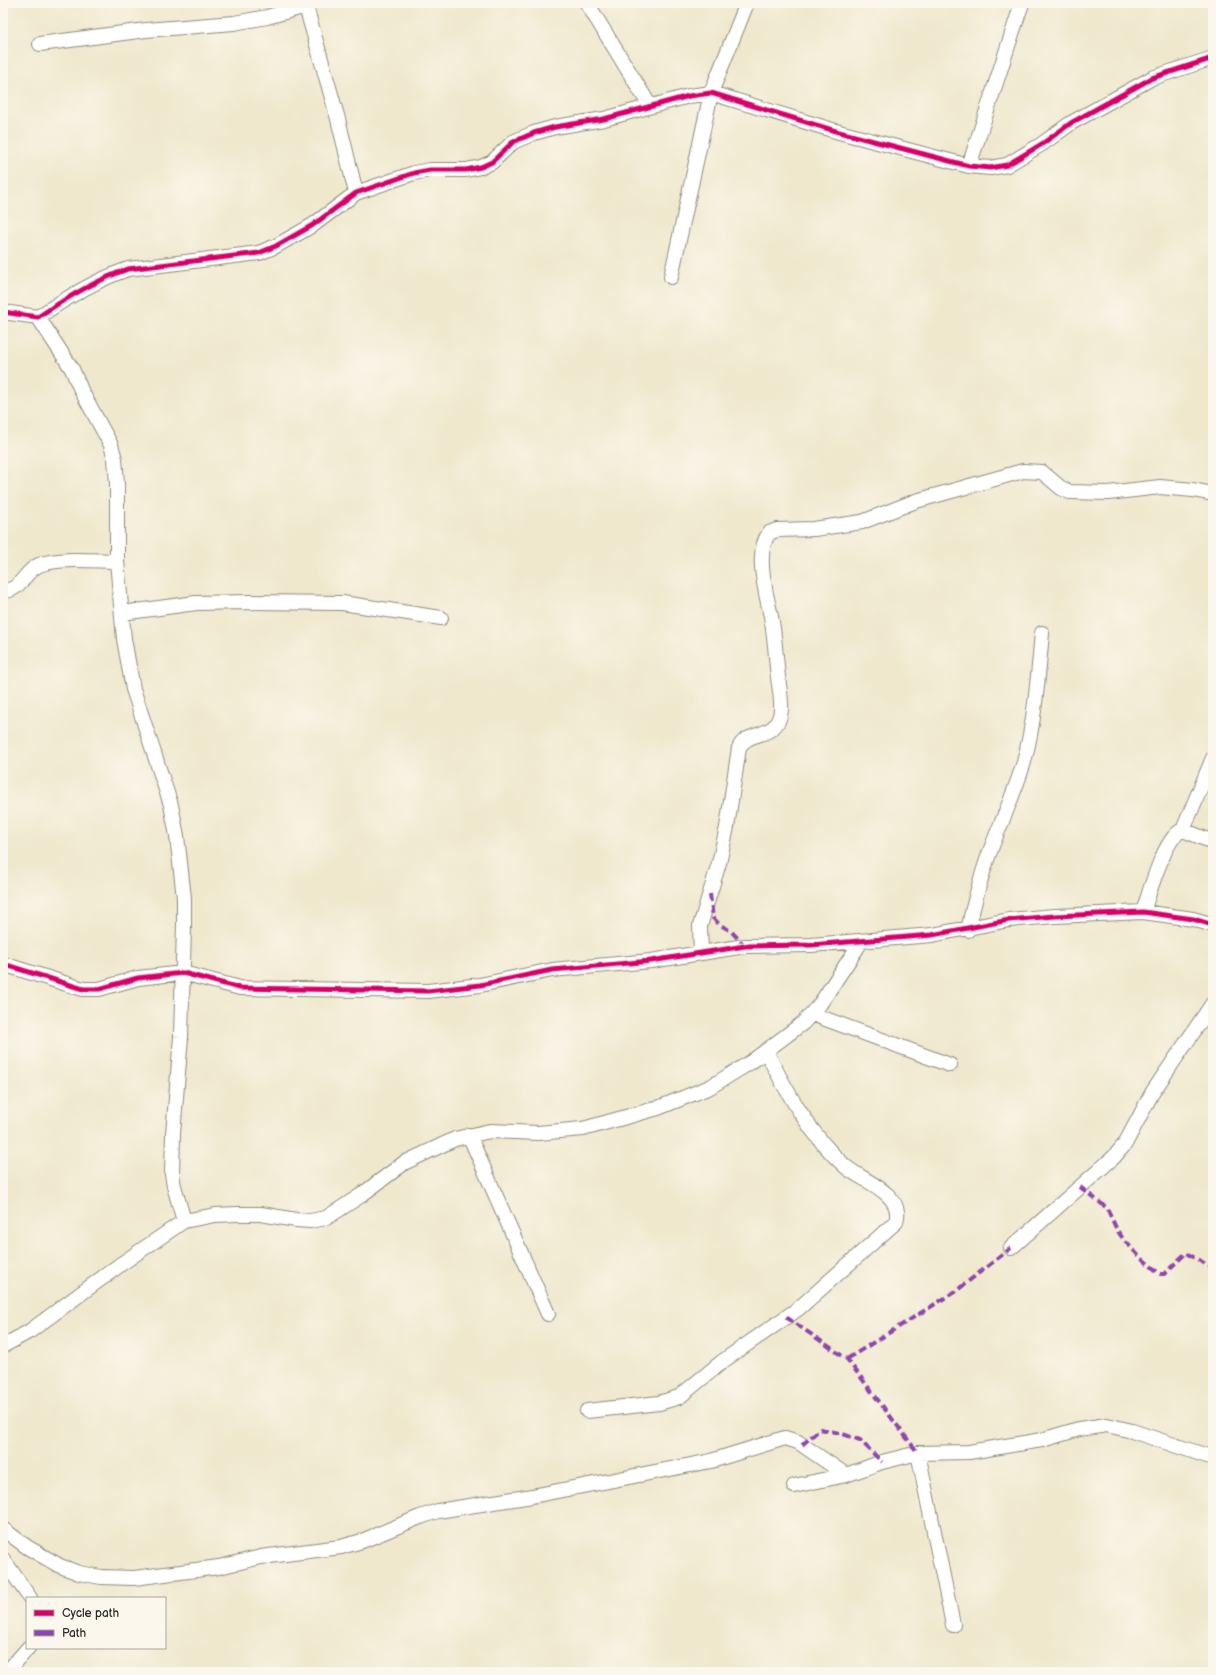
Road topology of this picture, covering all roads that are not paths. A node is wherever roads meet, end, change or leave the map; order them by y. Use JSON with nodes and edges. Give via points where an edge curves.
{"nodes":[{"id":1,"x":588,"y":3,"type":"edge"},
{"id":2,"x":747,"y":3,"type":"edge"},
{"id":3,"x":1022,"y":3,"type":"edge"},
{"id":4,"x":305,"y":5,"type":"edge"},
{"id":5,"x":40,"y":44,"type":"dead end"},
{"id":6,"x":1213,"y":58,"type":"edge"},
{"id":7,"x":711,"y":93,"type":"junction"},
{"id":8,"x":650,"y":106,"type":"junction"},
{"id":9,"x":969,"y":166,"type":"junction"},
{"id":10,"x":356,"y":193,"type":"junction"},
{"id":11,"x":671,"y":277,"type":"dead end"},
{"id":12,"x":3,"y":312,"type":"edge"},
{"id":13,"x":38,"y":317,"type":"junction"},
{"id":14,"x":1213,"y":494,"type":"edge"},
{"id":15,"x":117,"y":561,"type":"junction"},
{"id":16,"x":3,"y":591,"type":"edge"},
{"id":17,"x":122,"y":613,"type":"junction"},
{"id":18,"x":441,"y":618,"type":"dead end"},
{"id":19,"x":1042,"y":633,"type":"dead end"},
{"id":20,"x":1213,"y":758,"type":"edge"},
{"id":21,"x":1183,"y":830,"type":"junction"},
{"id":22,"x":1213,"y":842,"type":"edge"},
{"id":23,"x":1143,"y":912,"type":"junction"},
{"id":24,"x":1213,"y":925,"type":"edge"},
{"id":25,"x":968,"y":930,"type":"junction"},
{"id":26,"x":861,"y":942,"type":"junction"},
{"id":27,"x":702,"y":953,"type":"junction"},
{"id":28,"x":3,"y":964,"type":"edge"},
{"id":29,"x":183,"y":973,"type":"junction"},
{"id":30,"x":1213,"y":1003,"type":"edge"},
{"id":31,"x":812,"y":1014,"type":"junction"},
{"id":32,"x":766,"y":1051,"type":"junction"},
{"id":33,"x":950,"y":1065,"type":"dead end"},
{"id":34,"x":469,"y":1135,"type":"junction"},
{"id":35,"x":184,"y":1220,"type":"junction"},
{"id":36,"x":1011,"y":1248,"type":"dead end"},
{"id":37,"x":548,"y":1314,"type":"dead end"},
{"id":38,"x":3,"y":1346,"type":"edge"},
{"id":39,"x":587,"y":1411,"type":"dead end"},
{"id":40,"x":918,"y":1453,"type":"junction"},
{"id":41,"x":1213,"y":1458,"type":"edge"},
{"id":42,"x":846,"y":1475,"type":"junction"},
{"id":43,"x":794,"y":1486,"type":"dead end"},
{"id":44,"x":3,"y":1529,"type":"edge"},
{"id":45,"x":3,"y":1559,"type":"edge"},
{"id":46,"x":29,"y":1597,"type":"edge"},
{"id":47,"x":953,"y":1625,"type":"dead end"},
{"id":48,"x":27,"y":1649,"type":"edge"},
{"id":49,"x":7,"y":1672,"type":"edge"}],
"edges":[{"from":1,"to":8,"type":"street"},
{"from":2,"to":7,"type":"street"},
{"from":3,"to":9,"type":"street"},
{"from":4,"to":5,"type":"street","via":[[267,17],[234,23],[146,30]]},
{"from":4,"to":10,"type":"street","via":[[338,119]]},
{"from":6,"to":9,"type":"street","via":[[1152,78],[1071,123],[1007,165],[990,168]]},
{"from":7,"to":8,"type":"street"},
{"from":7,"to":9,"type":"street","via":[[839,132]]},
{"from":7,"to":11,"type":"street"},
{"from":8,"to":10,"type":"street","via":[[604,119],[534,133],[513,142],[492,162],[481,167],[414,173]]},
{"from":10,"to":13,"type":"street","via":[[313,226],[259,253],[128,269],[111,274]]},
{"from":12,"to":13,"type":"street"},
{"from":13,"to":15,"type":"street","via":[[72,369],[111,446],[117,483]]},
{"from":14,"to":27,"type":"street","via":[[1160,487],[1108,493],[1070,492],[1042,472],[1023,471],[916,501],[862,522],[814,529],[777,530],[769,533],[765,540],[762,563],[772,623],[781,710],[772,730],[746,739],[739,748],[727,827],[700,926]]},
{"from":15,"to":16,"type":"street","via":[[40,564],[14,589]]},
{"from":15,"to":17,"type":"street"},
{"from":17,"to":18,"type":"street","via":[[196,603],[342,603]]},
{"from":17,"to":29,"type":"street","via":[[133,689],[171,805],[177,836],[184,898]]},
{"from":19,"to":25,"type":"street","via":[[1034,710],[1023,763],[979,885]]},
{"from":20,"to":21,"type":"street"},
{"from":21,"to":22,"type":"street"},
{"from":21,"to":23,"type":"street","via":[[1174,834],[1165,850]]},
{"from":23,"to":24,"type":"street"},
{"from":23,"to":25,"type":"street","via":[[1024,919]]},
{"from":25,"to":26,"type":"street"},
{"from":26,"to":27,"type":"street","via":[[745,946]]},
{"from":26,"to":31,"type":"street"},
{"from":27,"to":29,"type":"street","via":[[651,961],[552,970],[480,985],[428,991],[240,988]]},
{"from":28,"to":29,"type":"street","via":[[87,989],[99,989],[157,975]]},
{"from":29,"to":35,"type":"street","via":[[172,1134],[172,1174]]},
{"from":30,"to":36,"type":"street","via":[[1152,1093],[1125,1144],[1114,1157]]},
{"from":31,"to":32,"type":"street"},
{"from":31,"to":33,"type":"street"},
{"from":32,"to":34,"type":"street","via":[[710,1087],[658,1108],[583,1129],[555,1132],[490,1131]]},
{"from":32,"to":39,"type":"street","via":[[783,1083],[818,1137],[836,1158],[890,1197],[897,1213],[896,1222],[798,1309],[723,1361],[680,1397],[659,1403]]},
{"from":34,"to":35,"type":"street","via":[[439,1145],[404,1163],[326,1218],[310,1221],[261,1214],[237,1214]]},
{"from":34,"to":37,"type":"street"},
{"from":35,"to":38,"type":"street","via":[[30,1331]]},
{"from":40,"to":41,"type":"street","via":[[969,1452],[1042,1440],[1079,1429],[1107,1425]]},
{"from":40,"to":42,"type":"street"},
{"from":40,"to":47,"type":"street"},
{"from":42,"to":43,"type":"street"},
{"from":42,"to":44,"type":"street","via":[[798,1442],[785,1438],[711,1461],[532,1496],[438,1511],[341,1547],[134,1578],[101,1577],[60,1566],[26,1547]]},
{"from":45,"to":46,"type":"street"},
{"from":48,"to":49,"type":"street"}]}
